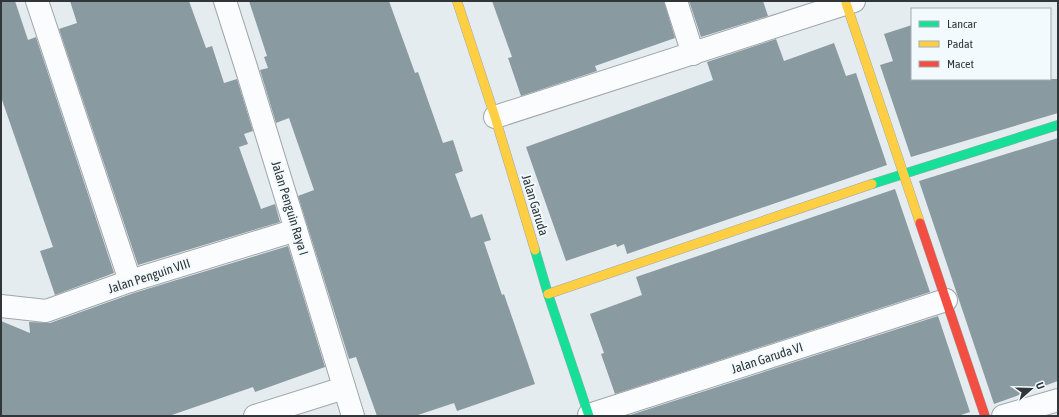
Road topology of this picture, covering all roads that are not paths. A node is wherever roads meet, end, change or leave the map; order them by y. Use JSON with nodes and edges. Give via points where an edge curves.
{"nodes":[{"id":1,"x":37,"y":1,"type":"edge"},
{"id":2,"x":224,"y":1,"type":"edge"},
{"id":3,"x":457,"y":1,"type":"edge"},
{"id":4,"x":676,"y":1,"type":"edge"},
{"id":5,"x":850,"y":2,"type":"edge"},
{"id":6,"x":693,"y":54,"type":"junction"},
{"id":7,"x":495,"y":117,"type":"junction"},
{"id":8,"x":1058,"y":125,"type":"edge"},
{"id":9,"x":903,"y":173,"type":"junction"},
{"id":10,"x":296,"y":230,"type":"junction"},
{"id":11,"x":130,"y":282,"type":"junction"},
{"id":12,"x":548,"y":294,"type":"junction"},
{"id":13,"x":946,"y":300,"type":"junction"},
{"id":14,"x":1,"y":306,"type":"edge"},
{"id":15,"x":344,"y":388,"type":"junction"},
{"id":16,"x":1058,"y":400,"type":"edge"},
{"id":17,"x":255,"y":416,"type":"edge"},
{"id":18,"x":353,"y":416,"type":"edge"},
{"id":19,"x":589,"y":416,"type":"edge"},
{"id":20,"x":985,"y":416,"type":"edge"},
{"id":21,"x":1003,"y":416,"type":"edge"}],
"edges":[{"from":1,"to":11,"type":"street"},
{"from":2,"to":10,"type":"street","name":"Jalan Penguin Raya I"},
{"from":3,"to":7,"type":"street","name":"Jalan Garuda"},
{"from":4,"to":6,"type":"street"},
{"from":5,"to":6,"type":"street"},
{"from":5,"to":9,"type":"street"},
{"from":6,"to":7,"type":"street"},
{"from":7,"to":12,"type":"street","name":"Jalan Garuda"},
{"from":8,"to":9,"type":"street"},
{"from":9,"to":12,"type":"street"},
{"from":9,"to":13,"type":"street"},
{"from":10,"to":11,"type":"street","name":"Jalan Penguin VIII"},
{"from":10,"to":15,"type":"street","name":"Jalan Penguin Raya I"},
{"from":11,"to":14,"type":"street","name":"Jalan Penguin VIII","via":[[46,311]]},
{"from":12,"to":19,"type":"street","name":"Jalan Garuda"},
{"from":13,"to":19,"type":"street","name":"Jalan Garuda VI"},
{"from":13,"to":20,"type":"street"},
{"from":15,"to":17,"type":"street"},
{"from":15,"to":18,"type":"street","name":"Jalan Penguin Raya I"},
{"from":16,"to":21,"type":"street"}]}
